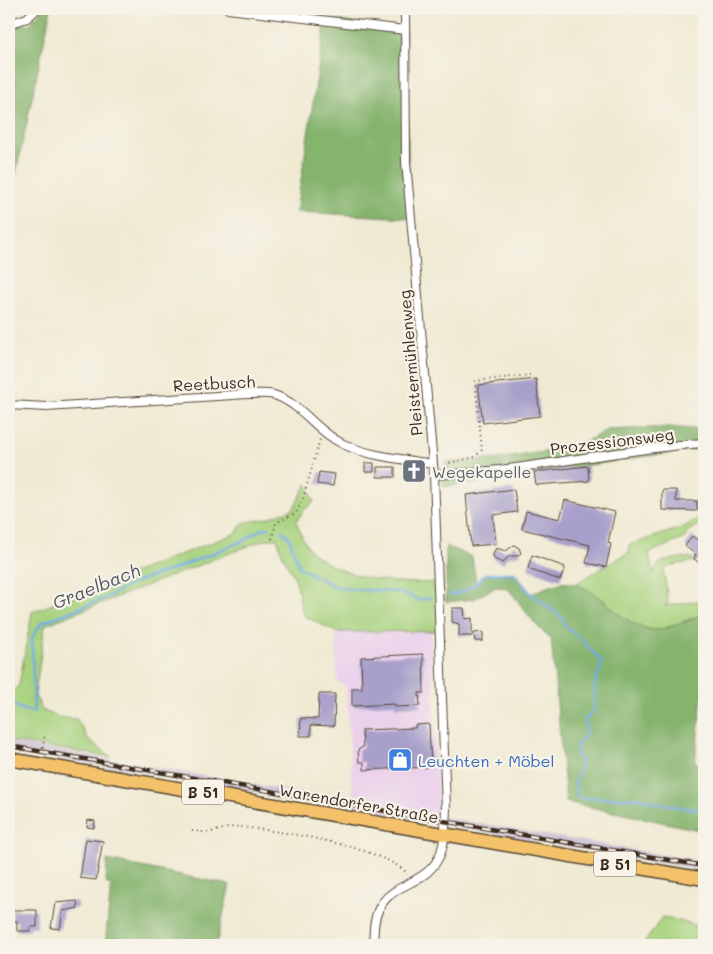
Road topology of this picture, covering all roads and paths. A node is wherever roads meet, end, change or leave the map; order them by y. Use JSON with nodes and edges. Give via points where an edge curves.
{"nodes":[{"id":1,"x":37,"y":9,"type":"edge"},
{"id":2,"x":228,"y":9,"type":"edge"},
{"id":3,"x":404,"y":9,"type":"edge"},
{"id":4,"x":9,"y":24,"type":"edge"},
{"id":5,"x":405,"y":30,"type":"junction"},
{"id":6,"x":530,"y":375,"type":"dead end"},
{"id":7,"x":9,"y":405,"type":"edge"},
{"id":8,"x":322,"y":432,"type":"junction"},
{"id":9,"x":704,"y":443,"type":"edge"},
{"id":10,"x":433,"y":464,"type":"junction"},
{"id":11,"x":438,"y":475,"type":"junction"},
{"id":12,"x":272,"y":539,"type":"dead end"},
{"id":13,"x":45,"y":733,"type":"dead end"},
{"id":14,"x":9,"y":759,"type":"edge"},
{"id":15,"x":40,"y":763,"type":"junction"},
{"id":16,"x":192,"y":831,"type":"dead end"},
{"id":17,"x":444,"y":835,"type":"junction"},
{"id":18,"x":413,"y":879,"type":"junction"},
{"id":19,"x":704,"y":879,"type":"edge"},
{"id":20,"x":374,"y":945,"type":"edge"}],
"edges":[{"from":1,"to":4,"type":"street","via":[[27,18]]},
{"from":2,"to":5,"type":"street"},
{"from":3,"to":5,"type":"street","name":"Pleistermühlenweg"},
{"from":5,"to":10,"type":"street","name":"Pleistermühlenweg","via":[[408,199]]},
{"from":6,"to":11,"type":"path","via":[[475,381],[482,450],[475,457],[449,463]]},
{"from":7,"to":8,"type":"street","name":"Reetbusch","via":[[46,407],[274,395],[293,405]]},
{"from":8,"to":10,"type":"street","name":"Reetbusch","via":[[343,444],[378,456]]},
{"from":8,"to":12,"type":"path","via":[[303,499],[296,513],[276,523]]},
{"from":9,"to":11,"type":"street","name":"Prozessionsweg","via":[[502,471]]},
{"from":10,"to":11,"type":"street","name":"Pleistermühlenweg"},
{"from":11,"to":17,"type":"street","name":"Pleistermühlenweg"},
{"from":13,"to":15,"type":"path"},
{"from":14,"to":15,"type":"main road","name":"Warendorfer Straße","number":"B 51"},
{"from":15,"to":17,"type":"main road","name":"Warendorfer Straße","number":"B 51"},
{"from":16,"to":18,"type":"path","via":[[210,832],[239,827],[332,843],[372,854]]},
{"from":17,"to":18,"type":"street","name":"Pleistermühlenweg","via":[[441,852],[434,864]]},
{"from":17,"to":19,"type":"main road","name":"Warendorfer Straße","number":"B 51"},
{"from":18,"to":20,"type":"street","name":"Pleistermühlenweg","via":[[382,902],[374,924]]}]}
